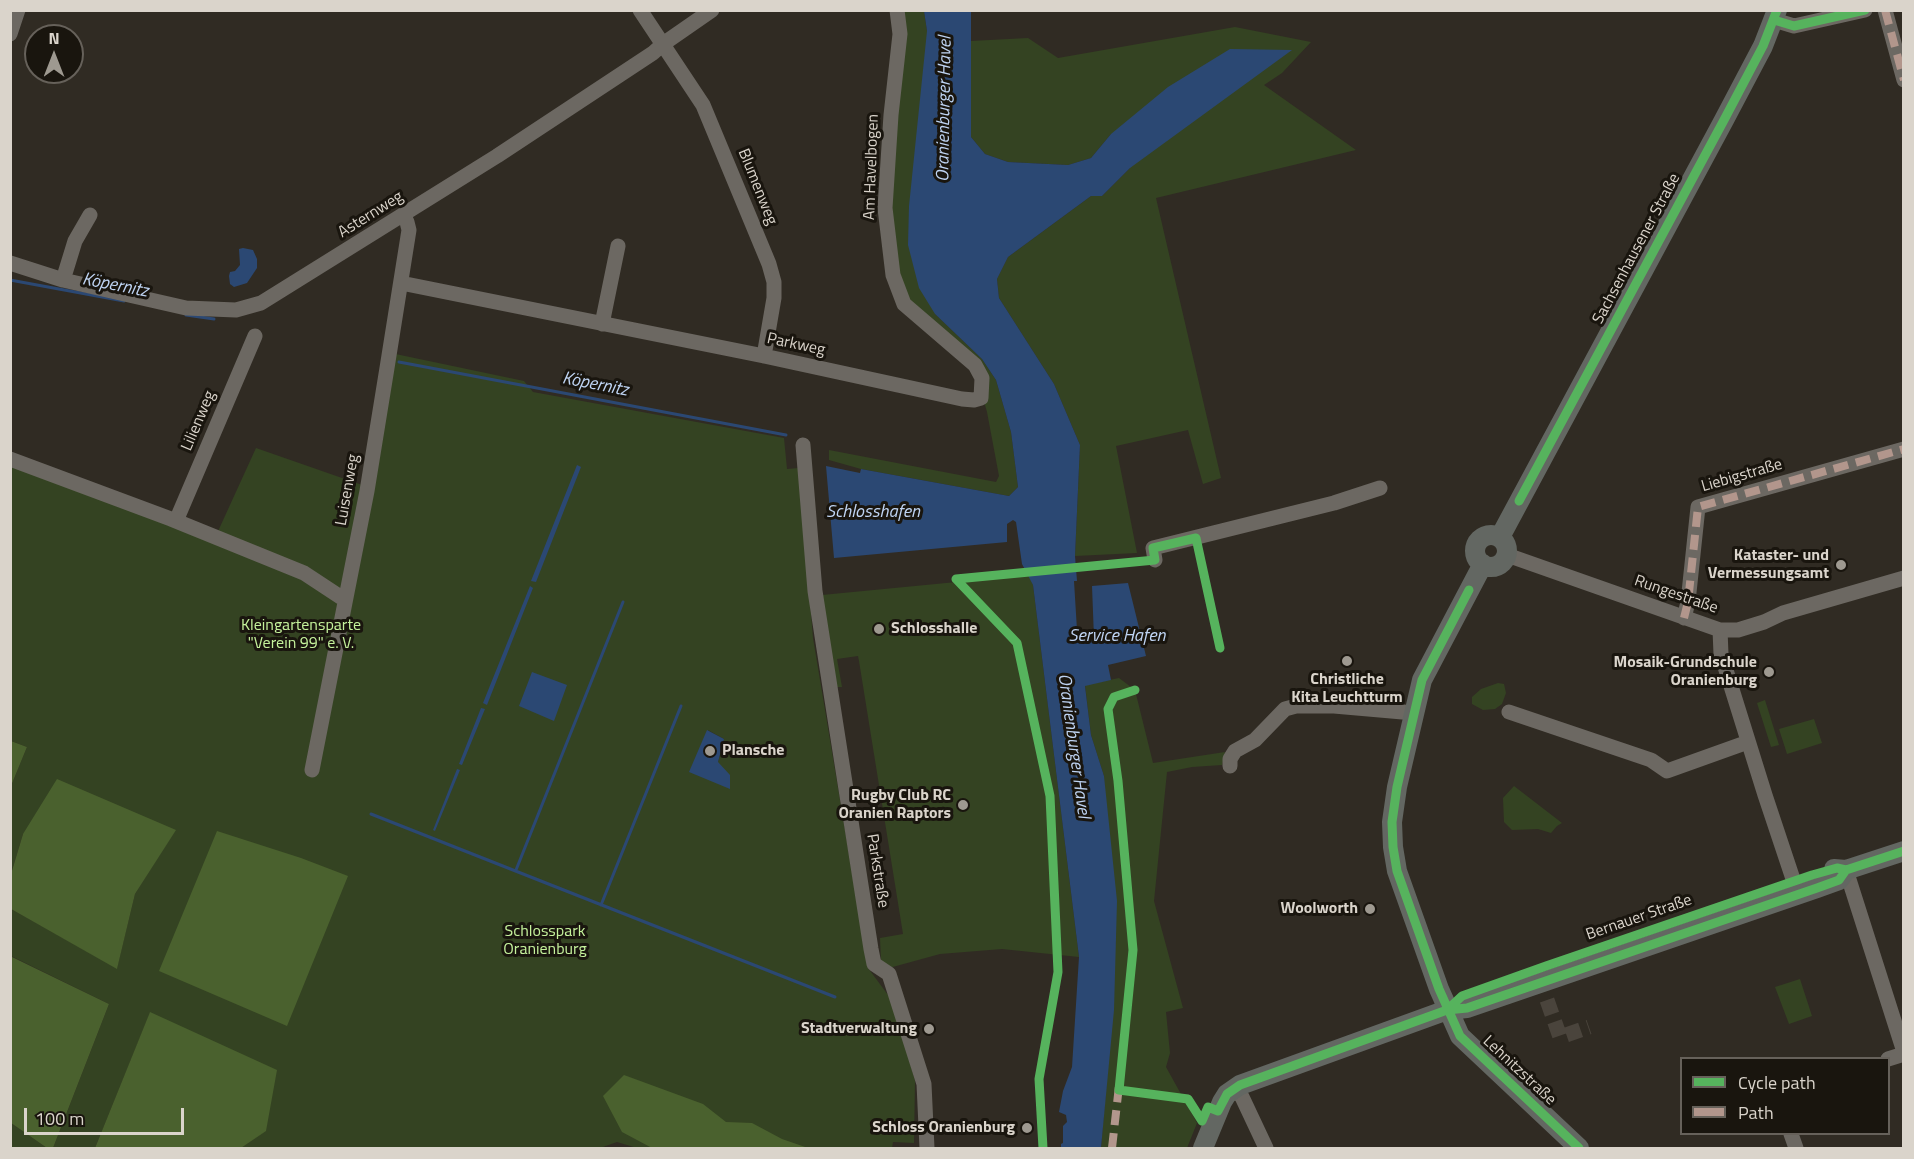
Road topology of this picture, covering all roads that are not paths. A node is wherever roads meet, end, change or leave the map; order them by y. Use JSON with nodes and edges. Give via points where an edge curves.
{"nodes":[{"id":1,"x":18,"y":10,"type":"edge"},
{"id":2,"x":640,"y":10,"type":"edge"},
{"id":3,"x":712,"y":10,"type":"edge"},
{"id":4,"x":897,"y":10,"type":"edge"},
{"id":5,"x":1865,"y":10,"type":"edge"},
{"id":6,"x":1885,"y":10,"type":"edge"},
{"id":7,"x":1775,"y":15,"type":"edge"},
{"id":8,"x":10,"y":34,"type":"edge"},
{"id":9,"x":663,"y":44,"type":"junction"},
{"id":10,"x":1904,"y":80,"type":"edge"},
{"id":11,"x":90,"y":215,"type":"dead end"},
{"id":12,"x":403,"y":216,"type":"junction"},
{"id":13,"x":618,"y":246,"type":"dead end"},
{"id":14,"x":10,"y":263,"type":"edge"},
{"id":15,"x":63,"y":280,"type":"junction"},
{"id":16,"x":401,"y":284,"type":"junction"},
{"id":17,"x":602,"y":324,"type":"junction"},
{"id":18,"x":255,"y":336,"type":"dead end"},
{"id":19,"x":764,"y":356,"type":"junction"},
{"id":20,"x":981,"y":398,"type":"joint"},
{"id":21,"x":803,"y":445,"type":"dead end"},
{"id":22,"x":1904,"y":449,"type":"edge"},
{"id":23,"x":10,"y":459,"type":"edge"},
{"id":24,"x":1380,"y":488,"type":"dead end"},
{"id":25,"x":177,"y":521,"type":"junction"},
{"id":26,"x":1504,"y":546,"type":"junction"},
{"id":27,"x":1155,"y":560,"type":"dead end"},
{"id":28,"x":1483,"y":564,"type":"junction"},
{"id":29,"x":1904,"y":578,"type":"edge"},
{"id":30,"x":345,"y":600,"type":"junction"},
{"id":31,"x":1684,"y":618,"type":"junction"},
{"id":32,"x":1720,"y":630,"type":"junction"},
{"id":33,"x":1509,"y":712,"type":"dead end"},
{"id":34,"x":1414,"y":713,"type":"junction"},
{"id":35,"x":1748,"y":742,"type":"junction"},
{"id":36,"x":1230,"y":766,"type":"dead end"},
{"id":37,"x":312,"y":770,"type":"dead end"},
{"id":38,"x":1904,"y":850,"type":"edge"},
{"id":39,"x":1846,"y":870,"type":"junction"},
{"id":40,"x":1796,"y":888,"type":"junction"},
{"id":41,"x":1447,"y":1010,"type":"junction"},
{"id":42,"x":1904,"y":1053,"type":"edge"},
{"id":43,"x":1233,"y":1089,"type":"junction"},
{"id":44,"x":1574,"y":1143,"type":"edge"},
{"id":45,"x":927,"y":1149,"type":"edge"},
{"id":46,"x":1203,"y":1149,"type":"edge"},
{"id":47,"x":1266,"y":1149,"type":"edge"}],
"edges":[{"from":1,"to":8,"type":"street"},
{"from":2,"to":9,"type":"street","name":"Blumenweg"},
{"from":3,"to":9,"type":"street","name":"Asternweg"},
{"from":4,"to":20,"type":"street","name":"Am Havelbogen","via":[[900,34],[885,208],[893,275],[904,304],[975,365],[982,378]]},
{"from":5,"to":7,"type":"street","via":[[1794,26]]},
{"from":6,"to":10,"type":"street"},
{"from":7,"to":26,"type":"main road","name":"Sachsenhausener Straße","via":[[1763,46]]},
{"from":9,"to":12,"type":"street","name":"Asternweg"},
{"from":9,"to":19,"type":"street","name":"Blumenweg","via":[[704,105],[769,264],[774,298]]},
{"from":11,"to":15,"type":"street","via":[[75,242]]},
{"from":12,"to":15,"type":"street","name":"Asternweg","via":[[279,294],[249,308],[186,308]]},
{"from":12,"to":16,"type":"street","name":"Luisenweg","via":[[409,230]]},
{"from":13,"to":17,"type":"street"},
{"from":14,"to":15,"type":"street","name":"Asternweg"},
{"from":16,"to":17,"type":"street","name":"Parkweg"},
{"from":16,"to":30,"type":"street","name":"Luisenweg"},
{"from":17,"to":19,"type":"street","name":"Parkweg"},
{"from":18,"to":25,"type":"street","name":"Lilienweg"},
{"from":19,"to":20,"type":"street","name":"Parkweg","via":[[962,399]]},
{"from":21,"to":45,"type":"street","name":"Parkstraße","via":[[816,601],[871,950],[874,964],[889,974],[924,1084]]},
{"from":22,"to":31,"type":"street","name":"Liebigstraße","via":[[1698,507]]},
{"from":23,"to":25,"type":"street"},
{"from":24,"to":27,"type":"street","via":[[1153,548]]},
{"from":25,"to":30,"type":"street","via":[[304,573]]},
{"from":26,"to":28,"type":"main road","via":[[1505,559],[1497,566]]},
{"from":26,"to":28,"type":"main road","via":[[1491,534],[1479,540],[1475,552]]},
{"from":26,"to":31,"type":"street","name":"Rungestraße"},
{"from":28,"to":34,"type":"main road","via":[[1422,680]]},
{"from":29,"to":32,"type":"street","name":"Rungestraße","via":[[1738,630]]},
{"from":30,"to":37,"type":"street","name":"Luisenweg"},
{"from":31,"to":32,"type":"street","name":"Rungestraße"},
{"from":32,"to":35,"type":"street","via":[[1720,648]]},
{"from":33,"to":35,"type":"street","via":[[1651,760],[1667,771]]},
{"from":34,"to":36,"type":"street","via":[[1344,707],[1285,709],[1255,740],[1235,751]]},
{"from":34,"to":41,"type":"main road","via":[[1393,811],[1393,847],[1397,871]]},
{"from":35,"to":40,"type":"street"},
{"from":38,"to":39,"type":"main road","name":"Bernauer Straße"},
{"from":39,"to":40,"type":"main road","name":"Bernauer Straße","via":[[1838,868]]},
{"from":39,"to":42,"type":"street"},
{"from":40,"to":41,"type":"main road","name":"Bernauer Straße","via":[[1462,996]]},
{"from":41,"to":43,"type":"main road","name":"Bernauer Straße"},
{"from":41,"to":44,"type":"main road","name":"Lehnitzstraße","via":[[1460,1036]]},
{"from":43,"to":46,"type":"main road","via":[[1222,1102]]},
{"from":43,"to":47,"type":"street","via":[[1242,1096]]}]}
